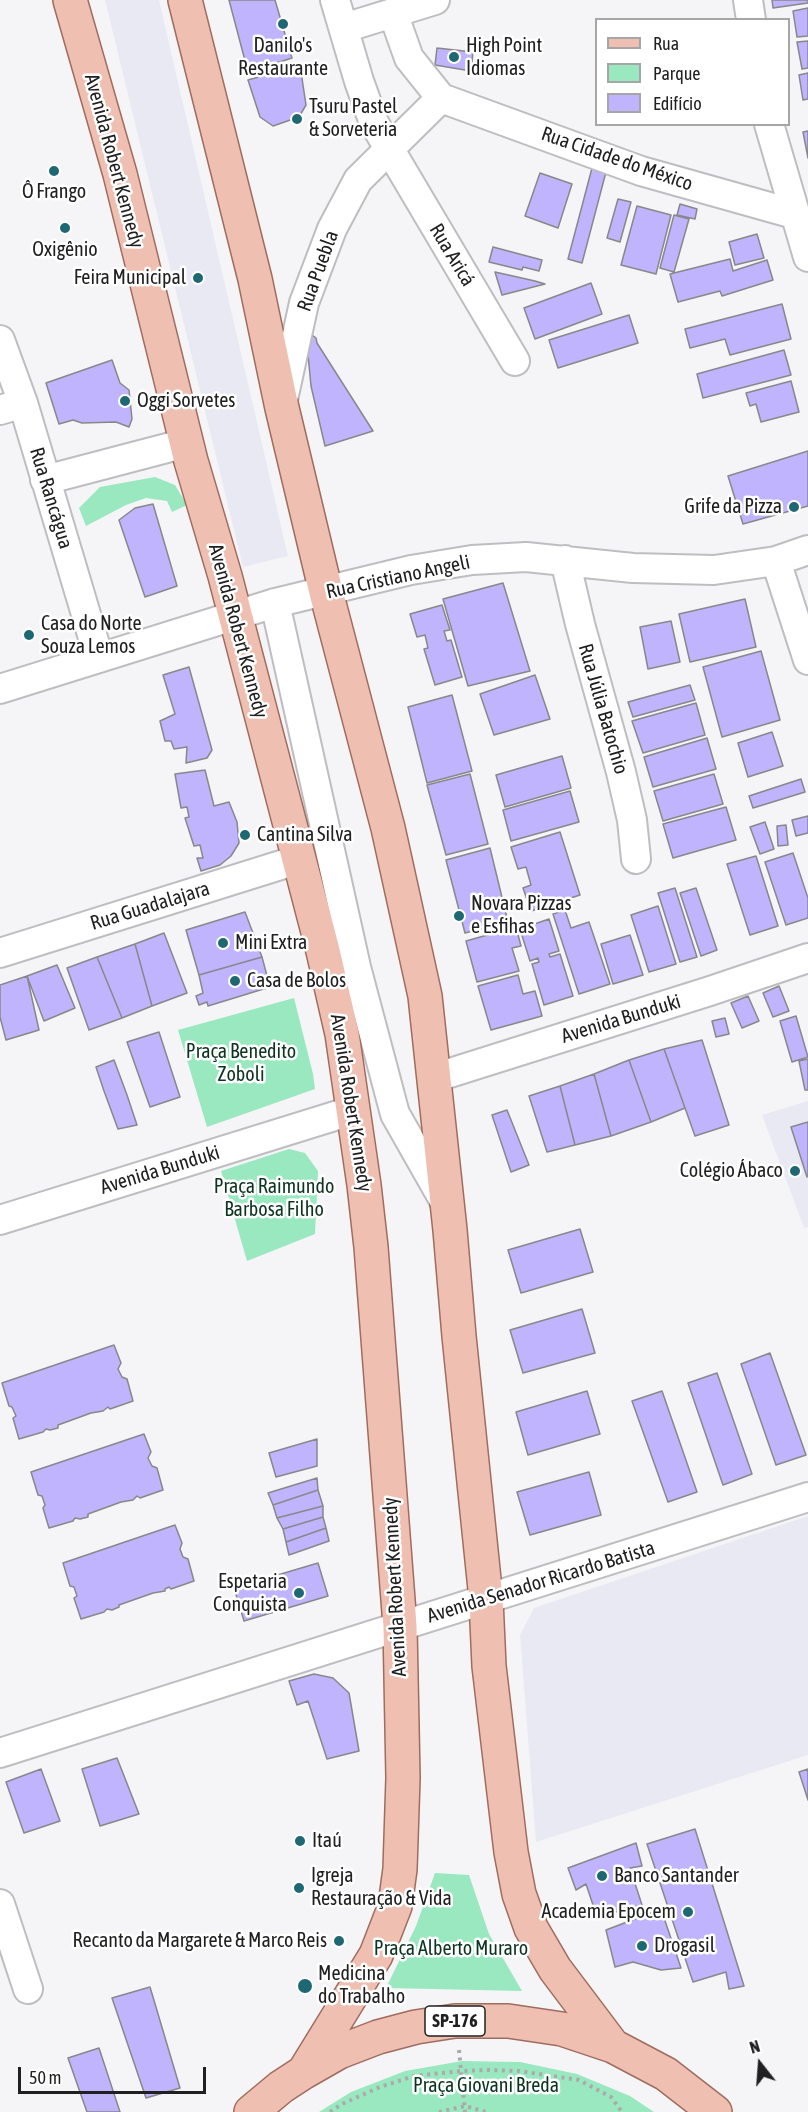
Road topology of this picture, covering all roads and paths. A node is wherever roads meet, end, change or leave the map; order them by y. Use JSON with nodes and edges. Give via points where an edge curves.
{"nodes":[{"id":1,"x":70,"y":0,"type":"edge"},
{"id":2,"x":184,"y":0,"type":"edge"},
{"id":3,"x":335,"y":0,"type":"edge"},
{"id":4,"x":435,"y":0,"type":"edge"},
{"id":5,"x":748,"y":0,"type":"edge"},
{"id":6,"x":393,"y":13,"type":"junction"},
{"id":7,"x":751,"y":18,"type":"edge"},
{"id":8,"x":344,"y":28,"type":"junction"},
{"id":9,"x":441,"y":98,"type":"junction"},
{"id":10,"x":770,"y":126,"type":"edge"},
{"id":11,"x":389,"y":150,"type":"junction"},
{"id":12,"x":794,"y":214,"type":"junction"},
{"id":13,"x":808,"y":257,"type":"edge"},
{"id":14,"x":0,"y":340,"type":"edge"},
{"id":15,"x":515,"y":361,"type":"dead end"},
{"id":16,"x":12,"y":407,"type":"edge"},
{"id":17,"x":282,"y":408,"type":"junction"},
{"id":18,"x":186,"y":443,"type":"junction"},
{"id":19,"x":45,"y":480,"type":"junction"},
{"id":20,"x":808,"y":550,"type":"edge"},
{"id":21,"x":565,"y":560,"type":"junction"},
{"id":22,"x":776,"y":561,"type":"junction"},
{"id":23,"x":326,"y":592,"type":"junction"},
{"id":24,"x":275,"y":603,"type":"junction"},
{"id":25,"x":234,"y":615,"type":"junction"},
{"id":26,"x":99,"y":658,"type":"junction"},
{"id":27,"x":808,"y":660,"type":"edge"},
{"id":28,"x":0,"y":689,"type":"edge"},
{"id":29,"x":300,"y":859,"type":"junction"},
{"id":30,"x":636,"y":859,"type":"dead end"},
{"id":31,"x":0,"y":953,"type":"edge"},
{"id":32,"x":808,"y":958,"type":"edge"},
{"id":33,"x":434,"y":1078,"type":"junction"},
{"id":34,"x":354,"y":1110,"type":"junction"},
{"id":35,"x":448,"y":1206,"type":"junction"},
{"id":36,"x":0,"y":1220,"type":"edge"},
{"id":37,"x":808,"y":1497,"type":"edge"},
{"id":38,"x":486,"y":1599,"type":"junction"},
{"id":39,"x":400,"y":1626,"type":"junction"},
{"id":40,"x":0,"y":1753,"type":"edge"},
{"id":41,"x":0,"y":1904,"type":"edge"},
{"id":42,"x":28,"y":1989,"type":"dead end"},
{"id":43,"x":613,"y":2046,"type":"junction"},
{"id":44,"x":462,"y":2071,"type":"junction"},
{"id":45,"x":304,"y":2072,"type":"junction"},
{"id":46,"x":465,"y":2106,"type":"junction"},
{"id":47,"x":251,"y":2112,"type":"edge"},
{"id":48,"x":330,"y":2112,"type":"edge"},
{"id":49,"x":439,"y":2112,"type":"edge"},
{"id":50,"x":465,"y":2112,"type":"edge"},
{"id":51,"x":486,"y":2112,"type":"edge"},
{"id":52,"x":622,"y":2112,"type":"edge"},
{"id":53,"x":717,"y":2112,"type":"edge"}],
"edges":[{"from":1,"to":18,"type":"main road","name":"Avenida Robert Kennedy","via":[[120,174]]},
{"from":2,"to":17,"type":"main road","name":"Avenida Robert Kennedy","via":[[255,279]]},
{"from":3,"to":8,"type":"street","name":"Rua Aricá"},
{"from":4,"to":6,"type":"street"},
{"from":5,"to":7,"type":"street"},
{"from":6,"to":8,"type":"street"},
{"from":6,"to":9,"type":"street","via":[[410,58]]},
{"from":8,"to":11,"type":"street","name":"Rua Aricá","via":[[358,81]]},
{"from":9,"to":11,"type":"street"},
{"from":9,"to":12,"type":"street","name":"Rua Cidade do México","via":[[641,171]]},
{"from":10,"to":12,"type":"street"},
{"from":11,"to":15,"type":"street","name":"Rua Aricá"},
{"from":11,"to":17,"type":"street","name":"Rua Puebla","via":[[358,180],[332,229],[304,303]]},
{"from":12,"to":13,"type":"street"},
{"from":14,"to":16,"type":"street","name":"Rua Rancágua"},
{"from":16,"to":19,"type":"street","name":"Rua Rancágua"},
{"from":17,"to":23,"type":"main road","name":"Avenida Robert Kennedy"},
{"from":18,"to":19,"type":"street"},
{"from":18,"to":25,"type":"main road","name":"Avenida Robert Kennedy"},
{"from":19,"to":26,"type":"street","name":"Rua Rancágua"},
{"from":20,"to":22,"type":"street","name":"Rua Cristiano Angeli"},
{"from":21,"to":22,"type":"street","name":"Rua Cristiano Angeli","via":[[633,568],[714,570]]},
{"from":21,"to":23,"type":"street","name":"Rua Cristiano Angeli","via":[[472,560],[411,570]]},
{"from":21,"to":30,"type":"street","name":"Rua Júlia Batochio","via":[[621,772]]},
{"from":22,"to":27,"type":"street"},
{"from":23,"to":24,"type":"street","name":"Rua Cristiano Angeli"},
{"from":23,"to":33,"type":"main road","name":"Avenida Robert Kennedy","via":[[388,828],[425,996]]},
{"from":24,"to":25,"type":"street","name":"Rua Cristiano Angeli"},
{"from":24,"to":35,"type":"street","name":"Avenida Robert Kennedy","via":[[356,967],[395,1114]]},
{"from":25,"to":26,"type":"street","name":"Rua Cristiano Angeli"},
{"from":25,"to":29,"type":"main road","name":"Avenida Robert Kennedy"},
{"from":26,"to":28,"type":"street","name":"Rua Cristiano Angeli"},
{"from":29,"to":31,"type":"street","name":"Rua Guadalajara"},
{"from":29,"to":34,"type":"main road","name":"Avenida Robert Kennedy","via":[[342,1034]]},
{"from":32,"to":33,"type":"street","name":"Avenida Bunduki"},
{"from":33,"to":35,"type":"main road","name":"Avenida Robert Kennedy"},
{"from":34,"to":36,"type":"street","name":"Avenida Bunduki"},
{"from":34,"to":39,"type":"main road","name":"Avenida Robert Kennedy","via":[[371,1247]]},
{"from":35,"to":38,"type":"main road","name":"Avenida Robert Kennedy"},
{"from":37,"to":38,"type":"street","name":"Avenida Senador Ricardo Batista"},
{"from":38,"to":39,"type":"street","name":"Avenida Senador Ricardo Batista"},
{"from":38,"to":43,"type":"main road","name":"Avenida Robert Kennedy","via":[[489,1665],[519,1894],[531,1928],[555,1969]]},
{"from":39,"to":40,"type":"street","name":"Avenida Senador Ricardo Batista"},
{"from":39,"to":45,"type":"main road","name":"Avenida Robert Kennedy","via":[[402,1838],[395,1906],[376,1955]]},
{"from":41,"to":42,"type":"street"},
{"from":43,"to":45,"type":"main road","number":"SP-176","via":[[562,2029],[530,2024],[455,2022],[378,2037],[339,2052]]},
{"from":43,"to":53,"type":"main road","number":"SP-176","via":[[666,2073]]},
{"from":44,"to":46,"type":"path"},
{"from":44,"to":48,"type":"path","via":[[414,2076],[380,2087]]},
{"from":44,"to":52,"type":"path","via":[[519,2071],[579,2080],[611,2097]]},
{"from":45,"to":47,"type":"main road","number":"SP-176"},
{"from":46,"to":49,"type":"path"},
{"from":46,"to":50,"type":"path"},
{"from":46,"to":51,"type":"path"}]}
